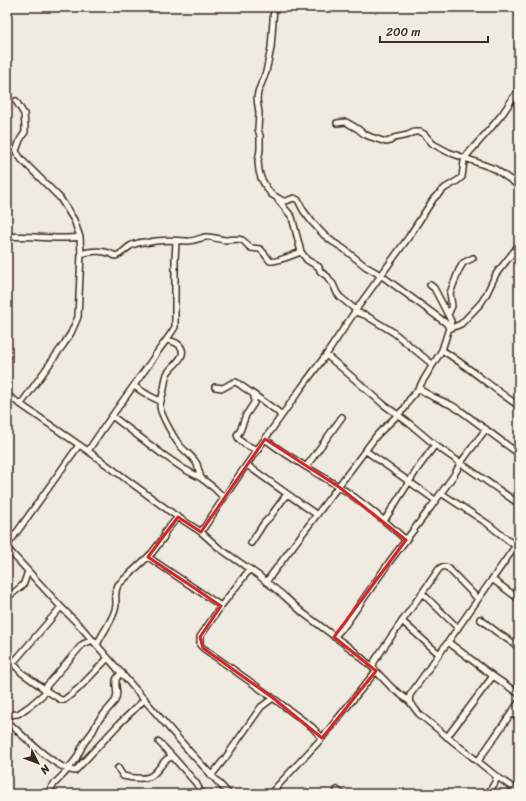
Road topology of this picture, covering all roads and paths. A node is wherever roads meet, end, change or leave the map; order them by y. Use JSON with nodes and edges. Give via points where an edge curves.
{"nodes":[{"id":1,"x":274,"y":7,"type":"edge"},
{"id":2,"x":519,"y":89,"type":"edge"},
{"id":3,"x":16,"y":101,"type":"dead end"},
{"id":4,"x":337,"y":123,"type":"dead end"},
{"id":5,"x":465,"y":158,"type":"junction"},
{"id":6,"x":519,"y":186,"type":"edge"},
{"id":7,"x":276,"y":198,"type":"junction"},
{"id":8,"x":7,"y":236,"type":"edge"},
{"id":9,"x":80,"y":237,"type":"junction"},
{"id":10,"x":176,"y":241,"type":"junction"},
{"id":11,"x":519,"y":245,"type":"edge"},
{"id":12,"x":301,"y":252,"type":"junction"},
{"id":13,"x":81,"y":254,"type":"junction"},
{"id":14,"x":473,"y":258,"type":"dead end"},
{"id":15,"x":382,"y":276,"type":"junction"},
{"id":16,"x":430,"y":285,"type":"dead end"},
{"id":17,"x":356,"y":311,"type":"junction"},
{"id":18,"x":448,"y":315,"type":"junction"},
{"id":19,"x":449,"y":329,"type":"junction"},
{"id":20,"x":166,"y":340,"type":"junction"},
{"id":21,"x":442,"y":350,"type":"junction"},
{"id":22,"x":326,"y":355,"type":"junction"},
{"id":23,"x":432,"y":364,"type":"junction"},
{"id":24,"x":134,"y":386,"type":"junction"},
{"id":25,"x":215,"y":387,"type":"dead end"},
{"id":26,"x":420,"y":387,"type":"junction"},
{"id":27,"x":7,"y":394,"type":"edge"},
{"id":28,"x":254,"y":395,"type":"junction"},
{"id":29,"x":161,"y":401,"type":"junction"},
{"id":30,"x":21,"y":404,"type":"junction"},
{"id":31,"x":519,"y":406,"type":"edge"},
{"id":32,"x":398,"y":415,"type":"junction"},
{"id":33,"x":112,"y":416,"type":"junction"},
{"id":34,"x":282,"y":416,"type":"junction"},
{"id":35,"x":342,"y":417,"type":"dead end"},
{"id":36,"x":486,"y":429,"type":"junction"},
{"id":37,"x":265,"y":439,"type":"junction"},
{"id":38,"x":79,"y":445,"type":"junction"},
{"id":39,"x":435,"y":445,"type":"junction"},
{"id":40,"x":258,"y":450,"type":"junction"},
{"id":41,"x":88,"y":451,"type":"junction"},
{"id":42,"x":366,"y":451,"type":"junction"},
{"id":43,"x":519,"y":454,"type":"edge"},
{"id":44,"x":461,"y":463,"type":"junction"},
{"id":45,"x":247,"y":466,"type":"junction"},
{"id":46,"x":306,"y":467,"type":"junction"},
{"id":47,"x":201,"y":478,"type":"junction"},
{"id":48,"x":410,"y":481,"type":"junction"},
{"id":49,"x":339,"y":487,"type":"junction"},
{"id":50,"x":441,"y":493,"type":"junction"},
{"id":51,"x":287,"y":494,"type":"junction"},
{"id":52,"x":224,"y":498,"type":"junction"},
{"id":53,"x":435,"y":500,"type":"junction"},
{"id":54,"x":519,"y":504,"type":"edge"},
{"id":55,"x":317,"y":515,"type":"junction"},
{"id":56,"x":178,"y":517,"type":"junction"},
{"id":57,"x":384,"y":522,"type":"junction"},
{"id":58,"x":201,"y":532,"type":"junction"},
{"id":59,"x":406,"y":540,"type":"junction"},
{"id":60,"x":251,"y":543,"type":"dead end"},
{"id":61,"x":518,"y":545,"type":"edge"},
{"id":62,"x":7,"y":547,"type":"edge"},
{"id":63,"x":148,"y":557,"type":"junction"},
{"id":64,"x":250,"y":569,"type":"junction"},
{"id":65,"x":28,"y":570,"type":"junction"},
{"id":66,"x":492,"y":579,"type":"junction"},
{"id":67,"x":266,"y":582,"type":"junction"},
{"id":68,"x":422,"y":593,"type":"junction"},
{"id":69,"x":7,"y":598,"type":"edge"},
{"id":70,"x":478,"y":599,"type":"junction"},
{"id":71,"x":519,"y":599,"type":"edge"},
{"id":72,"x":221,"y":606,"type":"junction"},
{"id":73,"x":61,"y":607,"type":"junction"},
{"id":74,"x":480,"y":619,"type":"dead end"},
{"id":75,"x":402,"y":621,"type":"junction"},
{"id":76,"x":458,"y":628,"type":"junction"},
{"id":77,"x":334,"y":637,"type":"junction"},
{"id":78,"x":448,"y":642,"type":"junction"},
{"id":79,"x":95,"y":643,"type":"junction"},
{"id":80,"x":519,"y":647,"type":"edge"},
{"id":81,"x":439,"y":654,"type":"junction"},
{"id":82,"x":108,"y":658,"type":"junction"},
{"id":83,"x":7,"y":659,"type":"edge"},
{"id":84,"x":13,"y":663,"type":"junction"},
{"id":85,"x":375,"y":670,"type":"junction"},
{"id":86,"x":122,"y":673,"type":"junction"},
{"id":87,"x":493,"y":676,"type":"junction"},
{"id":88,"x":45,"y":690,"type":"junction"},
{"id":89,"x":519,"y":694,"type":"edge"},
{"id":90,"x":273,"y":698,"type":"junction"},
{"id":91,"x":145,"y":699,"type":"junction"},
{"id":92,"x":409,"y":701,"type":"junction"},
{"id":93,"x":519,"y":702,"type":"edge"},
{"id":94,"x":511,"y":713,"type":"junction"},
{"id":95,"x":7,"y":715,"type":"edge"},
{"id":96,"x":519,"y":718,"type":"edge"},
{"id":97,"x":7,"y":721,"type":"edge"},
{"id":98,"x":447,"y":737,"type":"junction"},
{"id":99,"x":322,"y":738,"type":"junction"},
{"id":100,"x":159,"y":742,"type":"dead end"},
{"id":101,"x":173,"y":758,"type":"junction"},
{"id":102,"x":478,"y":762,"type":"junction"},
{"id":103,"x":118,"y":768,"type":"dead end"},
{"id":104,"x":68,"y":770,"type":"junction"},
{"id":105,"x":211,"y":776,"type":"junction"},
{"id":106,"x":496,"y":776,"type":"junction"},
{"id":107,"x":519,"y":792,"type":"edge"},
{"id":108,"x":47,"y":794,"type":"edge"},
{"id":109,"x":202,"y":794,"type":"edge"},
{"id":110,"x":229,"y":794,"type":"edge"},
{"id":111,"x":270,"y":794,"type":"edge"},
{"id":112,"x":487,"y":794,"type":"edge"}],
"edges":[{"from":1,"to":7,"type":"street","via":[[271,48],[257,99],[259,171],[266,188]]},
{"from":2,"to":5,"type":"street"},
{"from":3,"to":9,"type":"street","via":[[24,114],[25,127],[16,150],[17,154],[60,198],[74,220]]},
{"from":4,"to":5,"type":"street","via":[[346,122],[364,134],[386,142],[420,132],[433,144]]},
{"from":5,"to":6,"type":"street","via":[[495,169]]},
{"from":5,"to":15,"type":"street","via":[[462,177],[434,198]]},
{"from":7,"to":12,"type":"street","via":[[292,217]]},
{"from":7,"to":15,"type":"street","via":[[283,201],[294,198],[298,200],[324,235]]},
{"from":8,"to":9,"type":"street"},
{"from":9,"to":13,"type":"street"},
{"from":10,"to":12,"type":"street","via":[[188,242],[211,237],[221,240],[240,239],[251,248],[260,248],[271,262]]},
{"from":10,"to":13,"type":"street","via":[[156,240],[134,244],[115,256],[108,252],[91,251]]},
{"from":10,"to":20,"type":"street","via":[[175,327]]},
{"from":11,"to":19,"type":"street","via":[[496,274],[481,303],[461,324]]},
{"from":12,"to":17,"type":"street","via":[[307,260],[319,267],[340,297]]},
{"from":13,"to":30,"type":"street","via":[[78,317],[64,344]]},
{"from":14,"to":18,"type":"street","via":[[463,263],[459,270],[450,293],[452,306]]},
{"from":15,"to":17,"type":"street"},
{"from":15,"to":19,"type":"street","via":[[446,323]]},
{"from":16,"to":18,"type":"street"},
{"from":17,"to":22,"type":"street"},
{"from":17,"to":23,"type":"street","via":[[393,332]]},
{"from":18,"to":19,"type":"street","via":[[451,321]]},
{"from":19,"to":21,"type":"street"},
{"from":20,"to":24,"type":"street"},
{"from":20,"to":29,"type":"street","via":[[178,343],[182,356],[166,375]]},
{"from":21,"to":23,"type":"street"},
{"from":21,"to":31,"type":"street"},
{"from":22,"to":32,"type":"street"},
{"from":22,"to":34,"type":"street"},
{"from":23,"to":26,"type":"street"},
{"from":24,"to":29,"type":"street"},
{"from":24,"to":33,"type":"street"},
{"from":25,"to":28,"type":"street","via":[[223,388],[234,382]]},
{"from":26,"to":32,"type":"street"},
{"from":26,"to":36,"type":"street","via":[[424,392],[451,405]]},
{"from":27,"to":30,"type":"street"},
{"from":28,"to":34,"type":"street"},
{"from":28,"to":40,"type":"street","via":[[254,403],[237,435],[238,439]]},
{"from":29,"to":47,"type":"street","via":[[161,412],[168,426],[177,442],[197,464]]},
{"from":30,"to":38,"type":"street"},
{"from":32,"to":39,"type":"street"},
{"from":32,"to":42,"type":"street","via":[[377,435]]},
{"from":33,"to":41,"type":"street"},
{"from":33,"to":47,"type":"street","via":[[168,458]]},
{"from":34,"to":37,"type":"street"},
{"from":35,"to":46,"type":"street"},
{"from":36,"to":43,"type":"street"},
{"from":36,"to":44,"type":"street"},
{"from":37,"to":40,"type":"street"},
{"from":37,"to":46,"type":"street"},
{"from":38,"to":41,"type":"street"},
{"from":38,"to":62,"type":"street"},
{"from":39,"to":44,"type":"street"},
{"from":39,"to":48,"type":"street"},
{"from":40,"to":45,"type":"street"},
{"from":41,"to":56,"type":"street"},
{"from":42,"to":48,"type":"street"},
{"from":42,"to":49,"type":"street"},
{"from":44,"to":50,"type":"street"},
{"from":44,"to":54,"type":"street"},
{"from":45,"to":51,"type":"street"},
{"from":45,"to":52,"type":"street"},
{"from":46,"to":49,"type":"street"},
{"from":47,"to":52,"type":"street"},
{"from":48,"to":53,"type":"street"},
{"from":48,"to":57,"type":"street"},
{"from":49,"to":55,"type":"street"},
{"from":49,"to":57,"type":"street"},
{"from":50,"to":53,"type":"street"},
{"from":50,"to":61,"type":"street"},
{"from":51,"to":55,"type":"street"},
{"from":51,"to":60,"type":"street"},
{"from":52,"to":58,"type":"street"},
{"from":53,"to":59,"type":"street"},
{"from":55,"to":67,"type":"street"},
{"from":56,"to":58,"type":"street"},
{"from":56,"to":63,"type":"street"},
{"from":57,"to":59,"type":"street"},
{"from":58,"to":64,"type":"street"},
{"from":59,"to":77,"type":"street"},
{"from":61,"to":66,"type":"street"},
{"from":62,"to":65,"type":"street"},
{"from":63,"to":72,"type":"street"},
{"from":63,"to":79,"type":"street","via":[[118,585],[115,590],[115,610]]},
{"from":64,"to":67,"type":"street"},
{"from":64,"to":72,"type":"street"},
{"from":65,"to":69,"type":"street","via":[[22,586]]},
{"from":65,"to":73,"type":"street"},
{"from":66,"to":70,"type":"street"},
{"from":66,"to":71,"type":"street"},
{"from":67,"to":77,"type":"street"},
{"from":68,"to":70,"type":"street","via":[[438,569],[445,566]]},
{"from":68,"to":75,"type":"street"},
{"from":68,"to":76,"type":"street"},
{"from":70,"to":76,"type":"street"},
{"from":72,"to":90,"type":"street","via":[[200,637],[200,645]]},
{"from":73,"to":79,"type":"street"},
{"from":73,"to":84,"type":"street"},
{"from":74,"to":80,"type":"street"},
{"from":75,"to":81,"type":"street"},
{"from":75,"to":85,"type":"street","via":[[374,662]]},
{"from":76,"to":78,"type":"street"},
{"from":77,"to":85,"type":"street"},
{"from":78,"to":81,"type":"street"},
{"from":78,"to":87,"type":"street"},
{"from":79,"to":82,"type":"street"},
{"from":79,"to":88,"type":"street","via":[[83,644]]},
{"from":81,"to":92,"type":"street","via":[[410,695]]},
{"from":82,"to":86,"type":"street"},
{"from":82,"to":88,"type":"street","via":[[66,699],[61,700]]},
{"from":83,"to":84,"type":"street"},
{"from":84,"to":88,"type":"street"},
{"from":85,"to":92,"type":"street"},
{"from":85,"to":99,"type":"street"},
{"from":86,"to":91,"type":"street"},
{"from":86,"to":104,"type":"street","via":[[116,681],[117,698],[98,721]]},
{"from":87,"to":89,"type":"street"},
{"from":87,"to":98,"type":"street"},
{"from":88,"to":95,"type":"street","via":[[18,714]]},
{"from":90,"to":99,"type":"street","via":[[312,727]]},
{"from":90,"to":105,"type":"street","via":[[261,707]]},
{"from":91,"to":104,"type":"street","via":[[77,770]]},
{"from":91,"to":105,"type":"street"},
{"from":92,"to":98,"type":"street","via":[[419,714]]},
{"from":93,"to":94,"type":"street"},
{"from":94,"to":96,"type":"street"},
{"from":94,"to":102,"type":"street"},
{"from":97,"to":104,"type":"street","via":[[44,755]]},
{"from":98,"to":102,"type":"street"},
{"from":99,"to":111,"type":"street"},
{"from":100,"to":101,"type":"street"},
{"from":101,"to":103,"type":"street","via":[[168,758],[153,775],[138,779],[123,776]]},
{"from":101,"to":109,"type":"street","via":[[196,783]]},
{"from":102,"to":106,"type":"street"},
{"from":104,"to":108,"type":"street"},
{"from":105,"to":110,"type":"street"},
{"from":106,"to":107,"type":"street"},
{"from":106,"to":112,"type":"street"}]}
